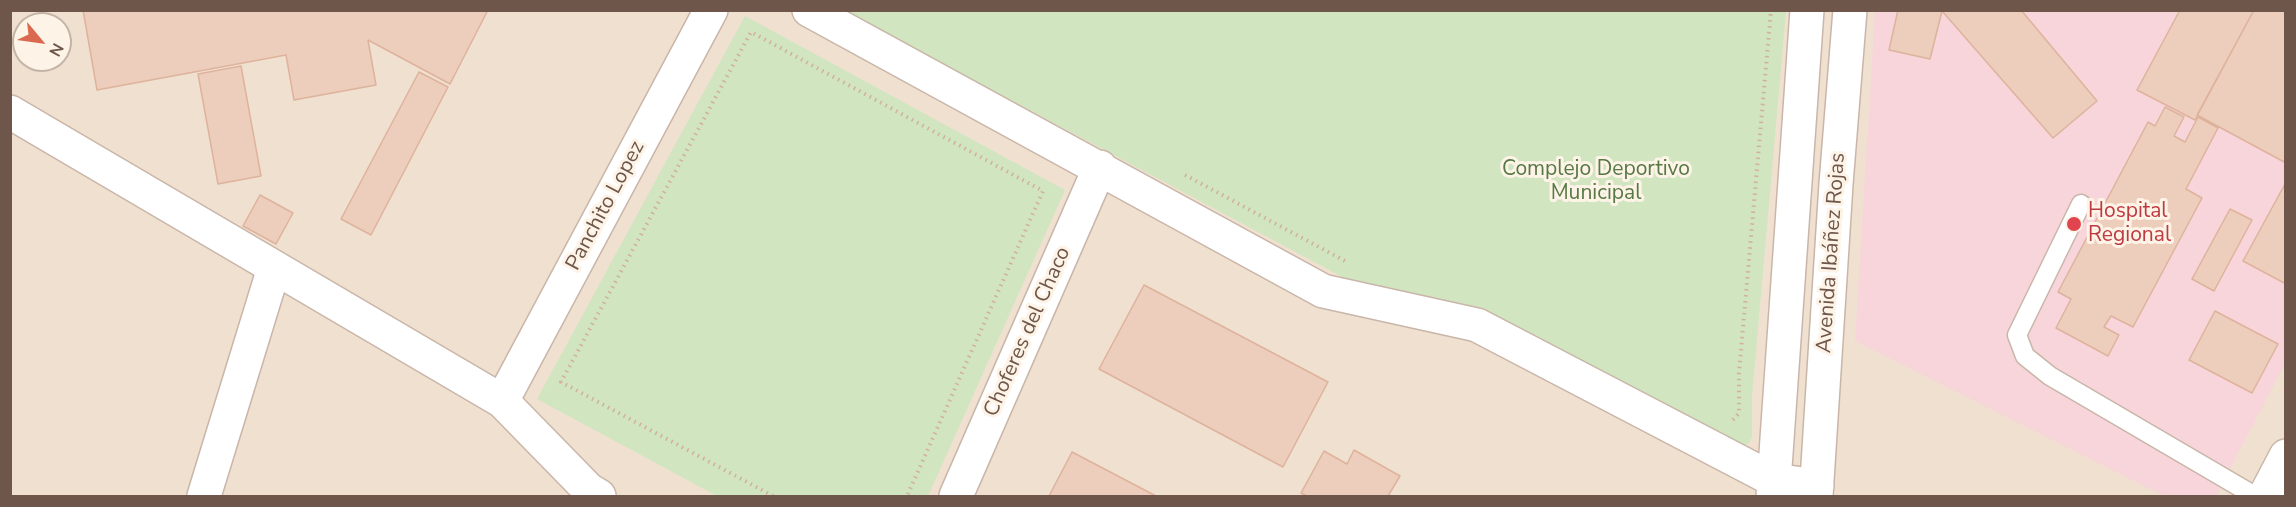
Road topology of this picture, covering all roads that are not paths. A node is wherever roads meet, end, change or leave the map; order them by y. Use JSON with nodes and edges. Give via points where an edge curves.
{"nodes":[{"id":1,"x":711,"y":10,"type":"edge"},
{"id":2,"x":809,"y":10,"type":"edge"},
{"id":3,"x":1807,"y":10,"type":"edge"},
{"id":4,"x":1850,"y":10,"type":"edge"},
{"id":5,"x":10,"y":112,"type":"edge"},
{"id":6,"x":1100,"y":167,"type":"junction"},
{"id":7,"x":2081,"y":204,"type":"dead end"},
{"id":8,"x":274,"y":268,"type":"junction"},
{"id":9,"x":502,"y":401,"type":"junction"},
{"id":10,"x":2286,"y":456,"type":"edge"},
{"id":11,"x":1774,"y":488,"type":"edge"},
{"id":12,"x":1817,"y":491,"type":"edge"},
{"id":13,"x":204,"y":496,"type":"edge"},
{"id":14,"x":599,"y":496,"type":"edge"},
{"id":15,"x":956,"y":496,"type":"edge"},
{"id":16,"x":2255,"y":496,"type":"edge"},
{"id":17,"x":2265,"y":496,"type":"edge"}],
"edges":[{"from":1,"to":9,"type":"street","name":"Panchito Lopez"},
{"from":2,"to":6,"type":"street"},
{"from":3,"to":11,"type":"street","name":"Avenida Ibáñez Rojas"},
{"from":4,"to":12,"type":"street","name":"Avenida Ibáñez Rojas"},
{"from":5,"to":8,"type":"street"},
{"from":6,"to":11,"type":"street","via":[[1323,291],[1476,325]]},
{"from":6,"to":15,"type":"street","name":"Choferes del Chaco"},
{"from":7,"to":16,"type":"lane","via":[[2017,335],[2025,356],[2050,376]]},
{"from":8,"to":9,"type":"street"},
{"from":8,"to":13,"type":"street"},
{"from":9,"to":14,"type":"street"},
{"from":10,"to":17,"type":"street"},
{"from":11,"to":12,"type":"street"}]}
